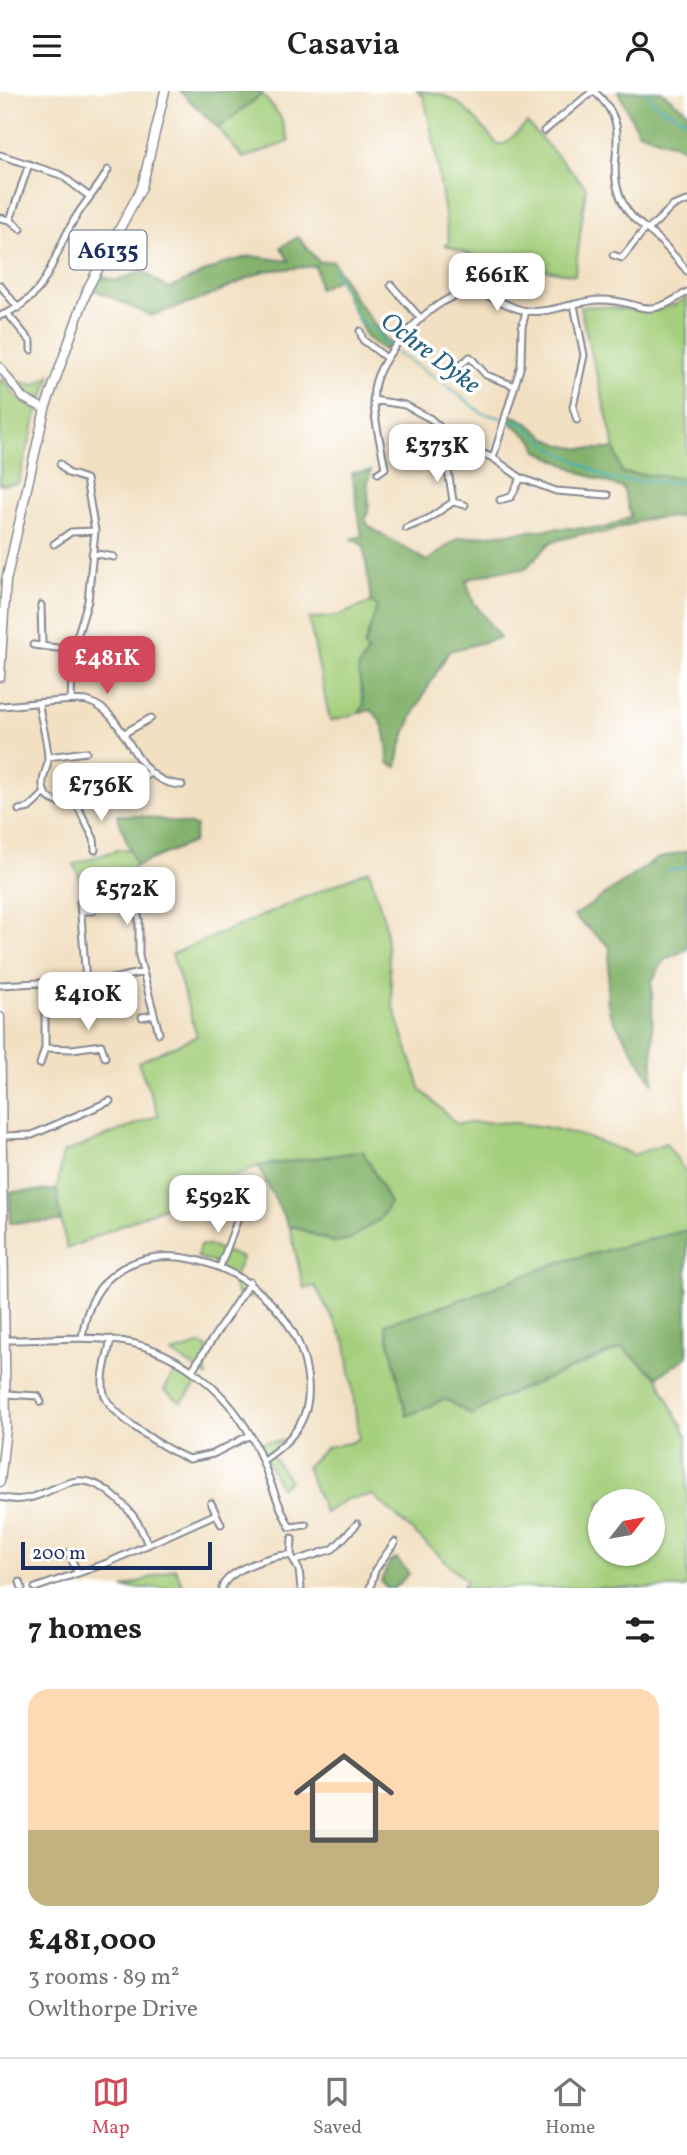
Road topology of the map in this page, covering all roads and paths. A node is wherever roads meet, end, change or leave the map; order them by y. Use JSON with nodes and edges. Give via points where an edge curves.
{"nodes":[{"id":1,"x":165,"y":91,"type":"edge"},
{"id":2,"x":594,"y":91,"type":"edge"},
{"id":3,"x":544,"y":131,"type":"dead end"},
{"id":4,"x":0,"y":155,"type":"edge"},
{"id":5,"x":29,"y":164,"type":"junction"},
{"id":6,"x":108,"y":170,"type":"dead end"},
{"id":7,"x":90,"y":197,"type":"junction"},
{"id":8,"x":687,"y":201,"type":"edge"},
{"id":9,"x":0,"y":218,"type":"edge"},
{"id":10,"x":10,"y":221,"type":"junction"},
{"id":11,"x":21,"y":229,"type":"dead end"},
{"id":12,"x":646,"y":230,"type":"junction"},
{"id":13,"x":613,"y":255,"type":"dead end"},
{"id":14,"x":687,"y":271,"type":"edge"},
{"id":15,"x":0,"y":285,"type":"edge"},
{"id":16,"x":391,"y":285,"type":"dead end"},
{"id":17,"x":687,"y":292,"type":"edge"},
{"id":18,"x":575,"y":305,"type":"junction"},
{"id":19,"x":18,"y":308,"type":"junction"},
{"id":20,"x":526,"y":311,"type":"junction"},
{"id":21,"x":7,"y":313,"type":"junction"},
{"id":22,"x":0,"y":316,"type":"edge"},
{"id":23,"x":421,"y":319,"type":"junction"},
{"id":24,"x":360,"y":331,"type":"dead end"},
{"id":25,"x":31,"y":350,"type":"dead end"},
{"id":26,"x":386,"y":356,"type":"junction"},
{"id":27,"x":459,"y":366,"type":"dead end"},
{"id":28,"x":0,"y":367,"type":"edge"},
{"id":29,"x":515,"y":386,"type":"junction"},
{"id":30,"x":373,"y":400,"type":"junction"},
{"id":31,"x":45,"y":409,"type":"junction"},
{"id":32,"x":577,"y":420,"type":"dead end"},
{"id":33,"x":456,"y":442,"type":"junction"},
{"id":34,"x":493,"y":458,"type":"junction"},
{"id":35,"x":60,"y":464,"type":"dead end"},
{"id":36,"x":386,"y":468,"type":"junction"},
{"id":37,"x":395,"y":471,"type":"dead end"},
{"id":38,"x":378,"y":473,"type":"dead end"},
{"id":39,"x":521,"y":478,"type":"junction"},
{"id":40,"x":608,"y":495,"type":"dead end"},
{"id":41,"x":500,"y":500,"type":"dead end"},
{"id":42,"x":453,"y":502,"type":"junction"},
{"id":43,"x":465,"y":505,"type":"dead end"},
{"id":44,"x":406,"y":529,"type":"dead end"},
{"id":45,"x":95,"y":531,"type":"junction"},
{"id":46,"x":54,"y":544,"type":"dead end"},
{"id":47,"x":92,"y":553,"type":"junction"},
{"id":48,"x":114,"y":557,"type":"dead end"},
{"id":49,"x":41,"y":605,"type":"dead end"},
{"id":50,"x":1,"y":633,"type":"edge"},
{"id":51,"x":43,"y":644,"type":"junction"},
{"id":52,"x":33,"y":645,"type":"dead end"},
{"id":53,"x":73,"y":650,"type":"junction"},
{"id":54,"x":0,"y":677,"type":"edge"},
{"id":55,"x":71,"y":700,"type":"junction"},
{"id":56,"x":39,"y":705,"type":"junction"},
{"id":57,"x":0,"y":706,"type":"edge"},
{"id":58,"x":151,"y":718,"type":"dead end"},
{"id":59,"x":123,"y":734,"type":"junction"},
{"id":60,"x":86,"y":752,"type":"dead end"},
{"id":61,"x":48,"y":757,"type":"junction"},
{"id":62,"x":149,"y":772,"type":"junction"},
{"id":63,"x":182,"y":785,"type":"dead end"},
{"id":64,"x":136,"y":787,"type":"dead end"},
{"id":65,"x":45,"y":793,"type":"junction"},
{"id":66,"x":88,"y":801,"type":"dead end"},
{"id":67,"x":77,"y":805,"type":"junction"},
{"id":68,"x":19,"y":810,"type":"dead end"},
{"id":69,"x":95,"y":850,"type":"dead end"},
{"id":70,"x":124,"y":876,"type":"dead end"},
{"id":71,"x":80,"y":902,"type":"dead end"},
{"id":72,"x":81,"y":911,"type":"junction"},
{"id":73,"x":93,"y":911,"type":"dead end"},
{"id":74,"x":143,"y":972,"type":"junction"},
{"id":75,"x":86,"y":981,"type":"junction"},
{"id":76,"x":46,"y":984,"type":"junction"},
{"id":77,"x":0,"y":985,"type":"edge"},
{"id":78,"x":153,"y":1014,"type":"junction"},
{"id":79,"x":0,"y":1017,"type":"edge"},
{"id":80,"x":142,"y":1017,"type":"dead end"},
{"id":81,"x":159,"y":1033,"type":"dead end"},
{"id":82,"x":45,"y":1048,"type":"junction"},
{"id":83,"x":105,"y":1057,"type":"dead end"},
{"id":84,"x":40,"y":1064,"type":"dead end"},
{"id":85,"x":110,"y":1101,"type":"dead end"},
{"id":86,"x":3,"y":1136,"type":"junction"},
{"id":87,"x":2,"y":1198,"type":"edge"},
{"id":88,"x":240,"y":1213,"type":"dead end"},
{"id":89,"x":220,"y":1267,"type":"junction"},
{"id":90,"x":250,"y":1282,"type":"junction"},
{"id":91,"x":3,"y":1307,"type":"edge"},
{"id":92,"x":82,"y":1338,"type":"junction"},
{"id":93,"x":5,"y":1339,"type":"junction"},
{"id":94,"x":111,"y":1339,"type":"junction"},
{"id":95,"x":192,"y":1370,"type":"junction"},
{"id":96,"x":6,"y":1394,"type":"junction"},
{"id":97,"x":41,"y":1402,"type":"dead end"},
{"id":98,"x":250,"y":1434,"type":"junction"},
{"id":99,"x":262,"y":1461,"type":"junction"},
{"id":100,"x":0,"y":1482,"type":"edge"},
{"id":101,"x":0,"y":1497,"type":"edge"},
{"id":102,"x":211,"y":1503,"type":"dead end"},
{"id":103,"x":216,"y":1514,"type":"junction"},
{"id":104,"x":221,"y":1524,"type":"dead end"},
{"id":105,"x":357,"y":1524,"type":"dead end"},
{"id":106,"x":306,"y":1525,"type":"dead end"},
{"id":107,"x":293,"y":1527,"type":"junction"},
{"id":108,"x":395,"y":1542,"type":"dead end"},
{"id":109,"x":148,"y":1545,"type":"junction"},
{"id":110,"x":69,"y":1553,"type":"dead end"},
{"id":111,"x":291,"y":1555,"type":"junction"},
{"id":112,"x":295,"y":1561,"type":"junction"},
{"id":113,"x":77,"y":1572,"type":"junction"},
{"id":114,"x":35,"y":1588,"type":"edge"},
{"id":115,"x":222,"y":1588,"type":"edge"},
{"id":116,"x":301,"y":1588,"type":"edge"},
{"id":117,"x":370,"y":1588,"type":"edge"}],
"edges":[{"from":1,"to":31,"type":"main road","number":"A6135","via":[[142,187],[88,288]]},
{"from":2,"to":3,"type":"street"},
{"from":2,"to":12,"type":"street","via":[[608,104],[619,128],[614,185],[632,218]]},
{"from":4,"to":5,"type":"street"},
{"from":5,"to":7,"type":"street","via":[[61,175]]},
{"from":5,"to":10,"type":"street"},
{"from":6,"to":7,"type":"street"},
{"from":7,"to":19,"type":"street","via":[[70,226],[42,286]]},
{"from":8,"to":12,"type":"street","via":[[673,206]]},
{"from":9,"to":10,"type":"street"},
{"from":10,"to":11,"type":"street"},
{"from":12,"to":13,"type":"street","via":[[622,258]]},
{"from":12,"to":14,"type":"street"},
{"from":15,"to":19,"type":"street"},
{"from":16,"to":23,"type":"street"},
{"from":17,"to":18,"type":"street","via":[[657,308],[604,300]]},
{"from":18,"to":20,"type":"street"},
{"from":18,"to":32,"type":"street","via":[[584,355],[573,407]]},
{"from":19,"to":21,"type":"street"},
{"from":20,"to":23,"type":"street","via":[[488,295],[460,293]]},
{"from":20,"to":29,"type":"street","via":[[524,349]]},
{"from":21,"to":22,"type":"street"},
{"from":21,"to":25,"type":"street","via":[[31,342]]},
{"from":23,"to":26,"type":"street"},
{"from":24,"to":26,"type":"street","via":[[363,340]]},
{"from":26,"to":30,"type":"street"},
{"from":27,"to":29,"type":"street","via":[[470,357],[486,375]]},
{"from":28,"to":31,"type":"main road","via":[[23,398]]},
{"from":29,"to":34,"type":"street"},
{"from":30,"to":33,"type":"street","via":[[405,405],[431,419]]},
{"from":30,"to":36,"type":"street"},
{"from":31,"to":50,"type":"main road","number":"A6135","via":[[6,581]]},
{"from":33,"to":34,"type":"street"},
{"from":33,"to":42,"type":"street","via":[[446,464]]},
{"from":34,"to":39,"type":"street"},
{"from":35,"to":45,"type":"street","via":[[68,473],[86,479]]},
{"from":36,"to":37,"type":"street"},
{"from":36,"to":38,"type":"street"},
{"from":39,"to":40,"type":"street","via":[[556,491]]},
{"from":39,"to":41,"type":"street","via":[[511,497]]},
{"from":42,"to":43,"type":"street"},
{"from":42,"to":44,"type":"street"},
{"from":45,"to":46,"type":"street","via":[[71,532]]},
{"from":45,"to":47,"type":"street"},
{"from":47,"to":48,"type":"street"},
{"from":47,"to":53,"type":"street","via":[[88,601]]},
{"from":49,"to":51,"type":"street"},
{"from":50,"to":54,"type":"main road","number":"A6135"},
{"from":51,"to":52,"type":"street"},
{"from":51,"to":53,"type":"street"},
{"from":53,"to":55,"type":"street"},
{"from":55,"to":56,"type":"street"},
{"from":55,"to":59,"type":"street","via":[[98,705]]},
{"from":56,"to":57,"type":"street"},
{"from":56,"to":61,"type":"street"},
{"from":58,"to":59,"type":"street"},
{"from":59,"to":62,"type":"street"},
{"from":60,"to":61,"type":"street"},
{"from":61,"to":65,"type":"street"},
{"from":62,"to":63,"type":"street"},
{"from":62,"to":64,"type":"street"},
{"from":65,"to":67,"type":"street"},
{"from":65,"to":68,"type":"street","via":[[29,808]]},
{"from":66,"to":67,"type":"street"},
{"from":67,"to":69,"type":"street"},
{"from":70,"to":74,"type":"street","via":[[139,919]]},
{"from":71,"to":72,"type":"street"},
{"from":72,"to":73,"type":"street"},
{"from":72,"to":75,"type":"street"},
{"from":74,"to":75,"type":"street"},
{"from":74,"to":78,"type":"street"},
{"from":75,"to":76,"type":"street"},
{"from":76,"to":77,"type":"street"},
{"from":76,"to":82,"type":"street"},
{"from":78,"to":80,"type":"street"},
{"from":78,"to":81,"type":"street"},
{"from":79,"to":86,"type":"main road"},
{"from":82,"to":83,"type":"street","via":[[101,1045]]},
{"from":82,"to":84,"type":"street"},
{"from":85,"to":86,"type":"street","via":[[32,1135]]},
{"from":86,"to":87,"type":"main road"},
{"from":87,"to":91,"type":"main road"},
{"from":88,"to":89,"type":"street"},
{"from":89,"to":90,"type":"street"},
{"from":89,"to":92,"type":"street","via":[[170,1258],[136,1262],[117,1271],[89,1303]]},
{"from":90,"to":95,"type":"street"},
{"from":90,"to":99,"type":"street","via":[[292,1326],[309,1380],[307,1411],[299,1430]]},
{"from":91,"to":93,"type":"main road"},
{"from":92,"to":93,"type":"street"},
{"from":92,"to":94,"type":"street"},
{"from":93,"to":96,"type":"main road"},
{"from":94,"to":95,"type":"street","via":[[150,1349]]},
{"from":94,"to":98,"type":"street","via":[[103,1386],[108,1405],[119,1415],[189,1459],[213,1454]]},
{"from":95,"to":98,"type":"street","via":[[223,1398]]},
{"from":96,"to":97,"type":"street","via":[[38,1396]]},
{"from":96,"to":100,"type":"main road"},
{"from":98,"to":99,"type":"street"},
{"from":99,"to":107,"type":"street"},
{"from":101,"to":109,"type":"street","via":[[32,1499],[75,1480],[93,1481],[136,1517]]},
{"from":102,"to":103,"type":"street"},
{"from":103,"to":104,"type":"street"},
{"from":103,"to":109,"type":"street"},
{"from":105,"to":112,"type":"street","via":[[333,1549]]},
{"from":106,"to":107,"type":"street"},
{"from":107,"to":111,"type":"street"},
{"from":108,"to":117,"type":"street","via":[[375,1570]]},
{"from":109,"to":113,"type":"street"},
{"from":110,"to":113,"type":"street"},
{"from":111,"to":112,"type":"street"},
{"from":111,"to":115,"type":"street","via":[[257,1562],[228,1578]]},
{"from":112,"to":116,"type":"street"},
{"from":113,"to":114,"type":"street"}]}
